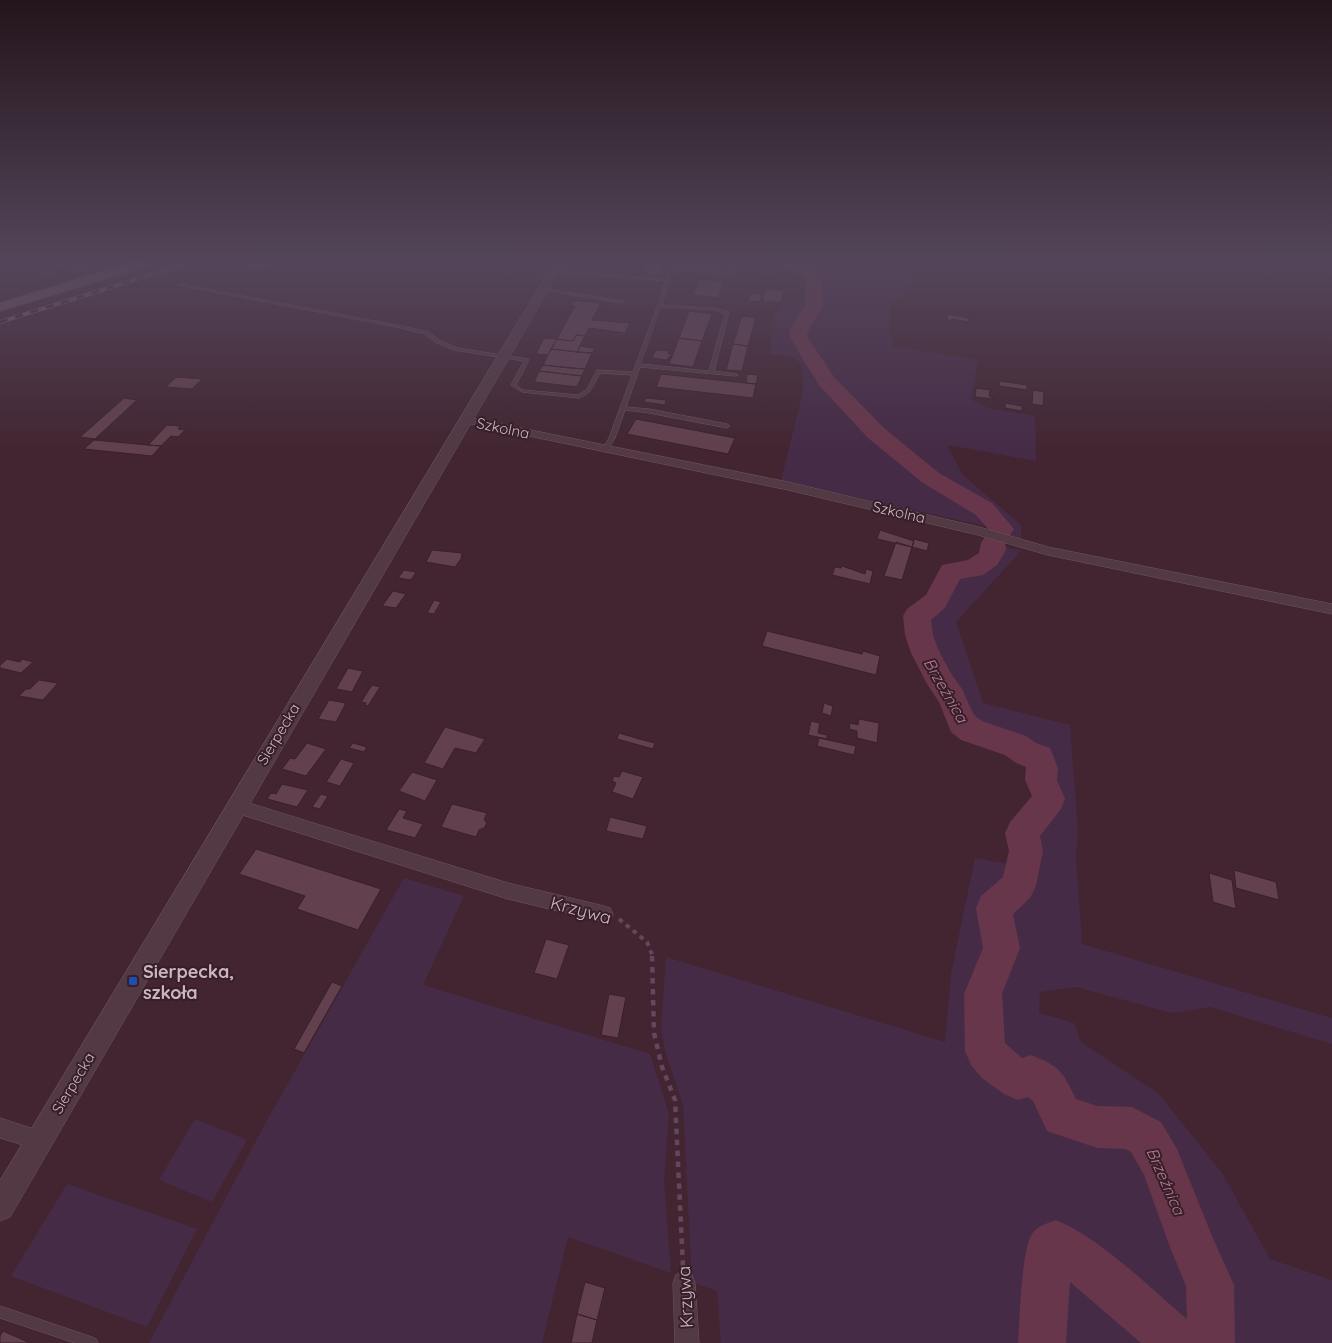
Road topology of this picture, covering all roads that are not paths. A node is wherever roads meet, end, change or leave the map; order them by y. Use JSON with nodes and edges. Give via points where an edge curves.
{"nodes":[{"id":1,"x":391,"y":326,"type":"edge"},
{"id":2,"x":522,"y":326,"type":"edge"},
{"id":3,"x":652,"y":326,"type":"edge"},
{"id":4,"x":724,"y":326,"type":"edge"},
{"id":5,"x":503,"y":357,"type":"junction"},
{"id":6,"x":638,"y":365,"type":"junction"},
{"id":7,"x":711,"y":373,"type":"junction"},
{"id":8,"x":635,"y":374,"type":"junction"},
{"id":9,"x":736,"y":375,"type":"dead end"},
{"id":10,"x":622,"y":408,"type":"junction"},
{"id":11,"x":466,"y":420,"type":"junction"},
{"id":12,"x":727,"y":426,"type":"dead end"},
{"id":13,"x":605,"y":450,"type":"junction"},
{"id":14,"x":1332,"y":609,"type":"edge"},
{"id":15,"x":236,"y":806,"type":"junction"},
{"id":16,"x":604,"y":914,"type":"road end"},
{"id":17,"x":0,"y":1128,"type":"edge"},
{"id":18,"x":39,"y":1140,"type":"junction"},
{"id":19,"x":0,"y":1207,"type":"edge"},
{"id":20,"x":684,"y":1283,"type":"road end"},
{"id":21,"x":0,"y":1312,"type":"edge"},
{"id":22,"x":92,"y":1343,"type":"edge"},
{"id":23,"x":687,"y":1343,"type":"edge"}],
"edges":[{"from":1,"to":5,"type":"lane","via":[[427,333],[456,349]]},
{"from":2,"to":5,"type":"street","name":"Sierpecka"},
{"from":3,"to":6,"type":"lane"},
{"from":4,"to":7,"type":"lane"},
{"from":5,"to":8,"type":"lane","via":[[527,360],[513,385],[522,391],[542,394],[579,397],[590,390],[599,371]]},
{"from":5,"to":11,"type":"street","name":"Sierpecka"},
{"from":6,"to":7,"type":"lane"},
{"from":6,"to":8,"type":"lane"},
{"from":7,"to":9,"type":"lane"},
{"from":8,"to":10,"type":"lane"},
{"from":10,"to":12,"type":"lane"},
{"from":10,"to":13,"type":"lane"},
{"from":11,"to":13,"type":"street","name":"Szkolna"},
{"from":11,"to":15,"type":"street","name":"Sierpecka"},
{"from":13,"to":14,"type":"street","name":"Szkolna","via":[[788,486],[979,531],[1048,551]]},
{"from":15,"to":16,"type":"street","name":"Krzywa","via":[[508,891]]},
{"from":15,"to":18,"type":"street","name":"Sierpecka"},
{"from":17,"to":18,"type":"street"},
{"from":18,"to":19,"type":"street","name":"Sierpecka"},
{"from":20,"to":23,"type":"street","name":"Krzywa"},
{"from":21,"to":22,"type":"lane"}]}
